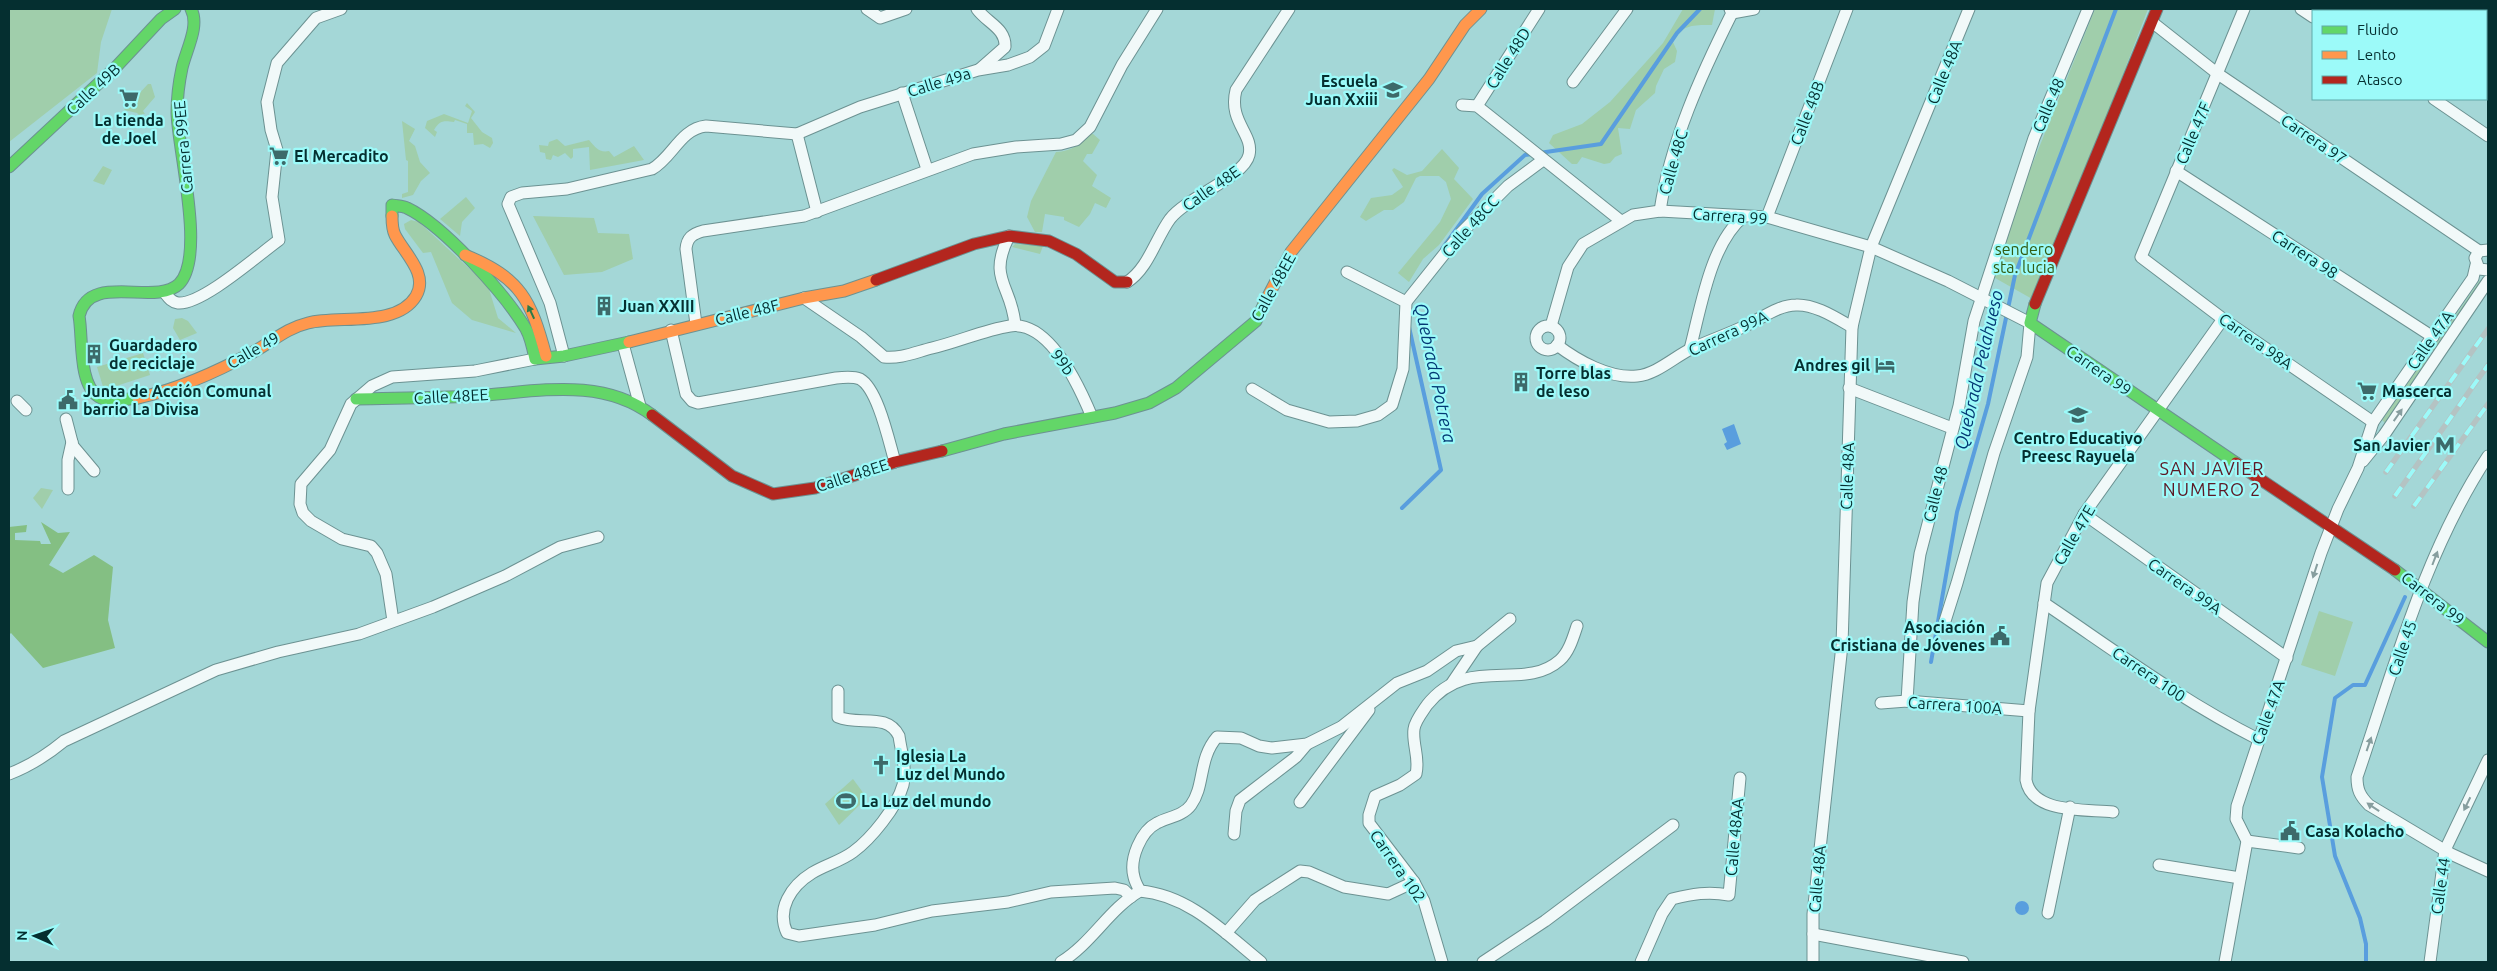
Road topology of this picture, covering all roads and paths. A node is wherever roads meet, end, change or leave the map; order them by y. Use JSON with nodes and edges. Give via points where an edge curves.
{"nodes":[{"id":1,"x":174,"y":9,"type":"edge"},
{"id":2,"x":191,"y":9,"type":"edge"},
{"id":3,"x":341,"y":9,"type":"edge"},
{"id":4,"x":867,"y":9,"type":"edge"},
{"id":5,"x":906,"y":9,"type":"edge"},
{"id":6,"x":978,"y":9,"type":"edge"},
{"id":7,"x":1058,"y":9,"type":"edge"},
{"id":8,"x":1157,"y":9,"type":"edge"},
{"id":9,"x":1289,"y":9,"type":"edge"},
{"id":10,"x":1481,"y":9,"type":"edge"},
{"id":11,"x":1539,"y":9,"type":"edge"},
{"id":12,"x":1627,"y":9,"type":"edge"},
{"id":13,"x":1754,"y":9,"type":"edge"},
{"id":14,"x":1847,"y":9,"type":"edge"},
{"id":15,"x":1969,"y":9,"type":"edge"},
{"id":16,"x":2088,"y":9,"type":"edge"},
{"id":17,"x":2157,"y":9,"type":"edge"},
{"id":18,"x":2244,"y":9,"type":"edge"},
{"id":19,"x":2301,"y":9,"type":"edge"},
{"id":20,"x":1731,"y":11,"type":"edge"},
{"id":21,"x":889,"y":13,"type":"edge"},
{"id":22,"x":2312,"y":16,"type":"edge"},
{"id":23,"x":2152,"y":22,"type":"junction"},
{"id":24,"x":978,"y":70,"type":"junction"},
{"id":25,"x":2218,"y":74,"type":"junction"},
{"id":26,"x":1573,"y":82,"type":"dead end"},
{"id":27,"x":902,"y":93,"type":"junction"},
{"id":28,"x":2435,"y":100,"type":"edge"},
{"id":29,"x":1462,"y":105,"type":"dead end"},
{"id":30,"x":1477,"y":106,"type":"junction"},
{"id":31,"x":797,"y":134,"type":"junction"},
{"id":32,"x":2488,"y":136,"type":"edge"},
{"id":33,"x":1542,"y":159,"type":"junction"},
{"id":34,"x":9,"y":167,"type":"edge"},
{"id":35,"x":927,"y":169,"type":"junction"},
{"id":36,"x":2176,"y":171,"type":"junction"},
{"id":37,"x":1660,"y":211,"type":"junction"},
{"id":38,"x":817,"y":212,"type":"junction"},
{"id":39,"x":1744,"y":216,"type":"junction"},
{"id":40,"x":1767,"y":217,"type":"junction"},
{"id":41,"x":1621,"y":221,"type":"junction"},
{"id":42,"x":1009,"y":236,"type":"junction"},
{"id":43,"x":1871,"y":247,"type":"junction"},
{"id":44,"x":2484,"y":251,"type":"edge"},
{"id":45,"x":464,"y":254,"type":"junction"},
{"id":46,"x":2142,"y":257,"type":"joint"},
{"id":47,"x":2476,"y":265,"type":"junction"},
{"id":48,"x":2488,"y":270,"type":"edge"},
{"id":49,"x":1347,"y":272,"type":"dead end"},
{"id":50,"x":2488,"y":281,"type":"edge"},
{"id":51,"x":1128,"y":282,"type":"joint"},
{"id":52,"x":179,"y":284,"type":"joint"},
{"id":53,"x":164,"y":292,"type":"junction"},
{"id":54,"x":804,"y":298,"type":"junction"},
{"id":55,"x":1985,"y":300,"type":"junction"},
{"id":56,"x":1406,"y":302,"type":"junction"},
{"id":57,"x":2223,"y":319,"type":"junction"},
{"id":58,"x":2027,"y":321,"type":"junction"},
{"id":59,"x":696,"y":324,"type":"junction"},
{"id":60,"x":1015,"y":326,"type":"junction"},
{"id":61,"x":1551,"y":326,"type":"junction"},
{"id":62,"x":1852,"y":327,"type":"junction"},
{"id":63,"x":671,"y":330,"type":"junction"},
{"id":64,"x":2433,"y":337,"type":"junction"},
{"id":65,"x":623,"y":344,"type":"junction"},
{"id":66,"x":1557,"y":345,"type":"junction"},
{"id":67,"x":1690,"y":349,"type":"junction"},
{"id":68,"x":564,"y":356,"type":"junction"},
{"id":69,"x":541,"y":359,"type":"junction"},
{"id":70,"x":1849,"y":388,"type":"junction"},
{"id":71,"x":1252,"y":389,"type":"dead end"},
{"id":72,"x":356,"y":399,"type":"junction"},
{"id":73,"x":16,"y":401,"type":"dead end"},
{"id":74,"x":640,"y":406,"type":"junction"},
{"id":75,"x":26,"y":410,"type":"dead end"},
{"id":76,"x":2157,"y":411,"type":"junction"},
{"id":77,"x":1092,"y":417,"type":"junction"},
{"id":78,"x":66,"y":419,"type":"dead end"},
{"id":79,"x":2373,"y":422,"type":"junction"},
{"id":80,"x":1952,"y":428,"type":"junction"},
{"id":81,"x":72,"y":442,"type":"junction"},
{"id":82,"x":2488,"y":456,"type":"edge"},
{"id":83,"x":895,"y":462,"type":"junction"},
{"id":84,"x":2358,"y":468,"type":"junction"},
{"id":85,"x":94,"y":471,"type":"dead end"},
{"id":86,"x":68,"y":489,"type":"dead end"},
{"id":87,"x":2084,"y":514,"type":"junction"},
{"id":88,"x":2332,"y":525,"type":"junction"},
{"id":89,"x":598,"y":537,"type":"dead end"},
{"id":90,"x":2423,"y":589,"type":"junction"},
{"id":91,"x":2044,"y":603,"type":"junction"},
{"id":92,"x":1510,"y":619,"type":"dead end"},
{"id":93,"x":393,"y":621,"type":"junction"},
{"id":94,"x":1944,"y":621,"type":"dead end"},
{"id":95,"x":1578,"y":626,"type":"dead end"},
{"id":96,"x":2488,"y":642,"type":"edge"},
{"id":97,"x":1477,"y":646,"type":"junction"},
{"id":98,"x":2287,"y":658,"type":"junction"},
{"id":99,"x":1452,"y":682,"type":"junction"},
{"id":100,"x":838,"y":691,"type":"dead end"},
{"id":101,"x":1377,"y":698,"type":"junction"},
{"id":102,"x":1907,"y":701,"type":"junction"},
{"id":103,"x":1881,"y":703,"type":"dead end"},
{"id":104,"x":2029,"y":711,"type":"junction"},
{"id":105,"x":2258,"y":739,"type":"junction"},
{"id":106,"x":1307,"y":744,"type":"junction"},
{"id":107,"x":2488,"y":760,"type":"edge"},
{"id":108,"x":9,"y":774,"type":"edge"},
{"id":109,"x":1740,"y":778,"type":"dead end"},
{"id":110,"x":1300,"y":802,"type":"dead end"},
{"id":111,"x":2070,"y":808,"type":"junction"},
{"id":112,"x":2113,"y":812,"type":"dead end"},
{"id":113,"x":1673,"y":825,"type":"dead end"},
{"id":114,"x":1234,"y":834,"type":"dead end"},
{"id":115,"x":2247,"y":841,"type":"junction"},
{"id":116,"x":2299,"y":848,"type":"dead end"},
{"id":117,"x":2445,"y":850,"type":"junction"},
{"id":118,"x":2159,"y":865,"type":"dead end"},
{"id":119,"x":2488,"y":871,"type":"edge"},
{"id":120,"x":2240,"y":878,"type":"junction"},
{"id":121,"x":1414,"y":882,"type":"junction"},
{"id":122,"x":1136,"y":894,"type":"junction"},
{"id":123,"x":2048,"y":913,"type":"dead end"},
{"id":124,"x":1226,"y":933,"type":"junction"},
{"id":125,"x":1812,"y":934,"type":"junction"},
{"id":126,"x":1062,"y":962,"type":"edge"},
{"id":127,"x":1261,"y":962,"type":"edge"},
{"id":128,"x":1442,"y":962,"type":"edge"},
{"id":129,"x":1483,"y":962,"type":"edge"},
{"id":130,"x":1641,"y":962,"type":"edge"},
{"id":131,"x":1813,"y":962,"type":"edge"},
{"id":132,"x":1963,"y":962,"type":"edge"},
{"id":133,"x":2225,"y":962,"type":"edge"},
{"id":134,"x":2430,"y":962,"type":"edge"}],
"edges":[{"from":1,"to":34,"type":"street","name":"Calle 49B"},
{"from":2,"to":52,"type":"street","name":"Carrera 99EE","via":[[194,21],[182,72],[177,113],[186,178],[190,254],[188,270]]},
{"from":3,"to":53,"type":"street","via":[[316,18],[276,63],[267,102],[270,130],[277,150],[272,197],[278,240],[203,297],[177,303]]},
{"from":4,"to":21,"type":"street","via":[[876,17]]},
{"from":5,"to":21,"type":"street"},
{"from":6,"to":24,"type":"street","via":[[1003,32],[1005,39],[1005,47]]},
{"from":7,"to":24,"type":"street","name":"Calle 49a","via":[[1044,46],[1035,54],[1008,65]]},
{"from":8,"to":35,"type":"street","via":[[1122,65],[1090,127],[1081,137],[1061,144],[973,154]]},
{"from":9,"to":51,"type":"street","name":"Calle 48E","via":[[1236,90],[1235,116],[1250,149],[1246,162],[1235,173],[1175,213]]},
{"from":10,"to":77,"type":"street","name":"Calle 48EE","via":[[1465,25],[1429,78],[1298,244],[1260,314],[1230,345],[1159,399]]},
{"from":11,"to":30,"type":"street","name":"Calle 48D"},
{"from":12,"to":26,"type":"street"},
{"from":13,"to":20,"type":"street"},
{"from":14,"to":40,"type":"street","name":"Calle 48B"},
{"from":15,"to":43,"type":"street","name":"Calle 48A"},
{"from":16,"to":55,"type":"street","name":"Calle 48","via":[[2034,138]]},
{"from":17,"to":23,"type":"street"},
{"from":18,"to":25,"type":"street","name":"Calle 47F"},
{"from":19,"to":22,"type":"street"},
{"from":20,"to":37,"type":"street","name":"Calle 48C","via":[[1688,112],[1664,183]]},
{"from":23,"to":25,"type":"street","name":"Carrera 97"},
{"from":23,"to":58,"type":"street"},
{"from":24,"to":27,"type":"street","name":"Calle 49a"},
{"from":25,"to":36,"type":"street","name":"Calle 47F"},
{"from":25,"to":44,"type":"street","name":"Carrera 97"},
{"from":27,"to":31,"type":"street","name":"Calle 49a","via":[[860,106]]},
{"from":27,"to":35,"type":"street"},
{"from":28,"to":32,"type":"street"},
{"from":29,"to":30,"type":"street"},
{"from":30,"to":33,"type":"street"},
{"from":31,"to":38,"type":"street"},
{"from":31,"to":68,"type":"street","via":[[706,126],[696,128],[686,133],[662,164],[652,169],[567,189],[522,193],[512,197],[508,204],[550,303]]},
{"from":33,"to":41,"type":"street"},
{"from":33,"to":56,"type":"street","name":"Calle 48CC","via":[[1508,186],[1461,233]]},
{"from":35,"to":38,"type":"street"},
{"from":36,"to":46,"type":"street","name":"Calle 47F"},
{"from":36,"to":64,"type":"street","name":"Carrera 98"},
{"from":37,"to":39,"type":"street","name":"Carrera 99"},
{"from":37,"to":41,"type":"street","name":"Calle 48C","via":[[1633,215]]},
{"from":38,"to":59,"type":"street","via":[[692,235],[686,249]]},
{"from":39,"to":40,"type":"street","name":"Carrera 99"},
{"from":39,"to":67,"type":"street","via":[[1734,224],[1712,263]]},
{"from":40,"to":43,"type":"street","name":"Carrera 99"},
{"from":41,"to":61,"type":"street","name":"Calle 48C","via":[[1583,244],[1568,267]]},
{"from":42,"to":51,"type":"street","name":"Calle 48F","via":[[1049,240],[1076,254],[1115,282]]},
{"from":42,"to":54,"type":"street","name":"Calle 48F","via":[[974,244],[844,291]]},
{"from":42,"to":60,"type":"street","via":[[999,264]]},
{"from":43,"to":55,"type":"street","name":"Carrera 99"},
{"from":43,"to":62,"type":"street","name":"Calle 48A"},
{"from":44,"to":47,"type":"street","name":"Calle 47A","via":[[2475,258]]},
{"from":45,"to":53,"type":"street","name":"Calle 49","via":[[420,216],[392,205],[394,234],[414,263],[418,279],[417,294],[410,306],[386,315],[300,324],[229,365],[188,382],[134,398],[100,398],[85,378],[80,308],[96,296],[116,292]]},
{"from":45,"to":69,"type":"street","name":"Calle 49","via":[[515,314]]},
{"from":69,"to":45,"type":"street","name":"Calle 49","one_way":true,"via":[[539,330],[516,285],[495,267]]},
{"from":46,"to":57,"type":"street","name":"Carrera 98A"},
{"from":47,"to":48,"type":"street"},
{"from":47,"to":64,"type":"street","name":"Calle 47A","via":[[2473,278]]},
{"from":49,"to":56,"type":"street"},
{"from":84,"to":50,"type":"street","name":"Calle 47A","one_way":true,"via":[[2384,435]]},
{"from":52,"to":53,"type":"street","name":"Calle 49"},
{"from":54,"to":59,"type":"street","name":"Calle 48F"},
{"from":54,"to":60,"type":"street","via":[[884,357],[903,356]]},
{"from":55,"to":58,"type":"street","name":"Carrera 99"},
{"from":55,"to":80,"type":"street","name":"Calle 48","via":[[1974,321],[1963,387]]},
{"from":56,"to":71,"type":"street","via":[[1403,369],[1392,405],[1378,415],[1357,422],[1329,422],[1286,410]]},
{"from":57,"to":76,"type":"street","name":"Calle 47E"},
{"from":57,"to":79,"type":"street","name":"Carrera 98A"},
{"from":58,"to":76,"type":"street","name":"Carrera 99"},
{"from":58,"to":94,"type":"street","via":[[2026,357]]},
{"from":59,"to":63,"type":"street","name":"Calle 48F"},
{"from":60,"to":77,"type":"street","name":"99b","via":[[1030,329],[1050,344],[1072,373]]},
{"from":61,"to":66,"type":"street","via":[[1558,332],[1560,341]]},
{"from":61,"to":66,"type":"street","via":[[1538,331],[1536,340],[1545,350],[1554,349]]},
{"from":62,"to":67,"type":"street","name":"Carrera 99A","via":[[1803,305],[1787,306]]},
{"from":62,"to":70,"type":"street","name":"Calle 48A"},
{"from":63,"to":65,"type":"street","name":"Calle 48F"},
{"from":63,"to":83,"type":"street","via":[[686,394],[698,403],[836,378],[860,379],[875,399]]},
{"from":64,"to":79,"type":"street","name":"Calle 47A"},
{"from":65,"to":68,"type":"street","name":"Calle 48F"},
{"from":65,"to":74,"type":"street"},
{"from":66,"to":67,"type":"street","name":"Carrera 99A","via":[[1604,372],[1638,376]]},
{"from":68,"to":69,"type":"street","name":"Calle 48F"},
{"from":69,"to":72,"type":"street","name":"Calle 48F","via":[[475,371],[392,377],[372,386]]},
{"from":70,"to":80,"type":"street"},
{"from":70,"to":125,"type":"street","name":"Calle 48A","via":[[1842,645]]},
{"from":72,"to":74,"type":"street","name":"Calle 48EE","via":[[570,389],[609,393]]},
{"from":72,"to":93,"type":"street","via":[[346,412],[330,450],[301,484],[300,504],[310,521],[330,533],[371,546],[386,574]]},
{"from":73,"to":75,"type":"street"},
{"from":74,"to":83,"type":"street","name":"Calle 48EE","via":[[732,476],[773,494],[815,488]]},
{"from":76,"to":87,"type":"street","name":"Calle 47E"},
{"from":76,"to":88,"type":"street","name":"Carrera 99"},
{"from":77,"to":83,"type":"street","name":"Calle 48EE","via":[[1039,425]]},
{"from":78,"to":81,"type":"street"},
{"from":79,"to":84,"type":"street","name":"Calle 47A"},
{"from":80,"to":102,"type":"street","name":"Calle 48","via":[[1920,554]]},
{"from":81,"to":85,"type":"street"},
{"from":81,"to":86,"type":"street"},
{"from":90,"to":82,"type":"street","name":"Calle 45","one_way":true,"via":[[2440,543]]},
{"from":84,"to":88,"type":"street","name":"Calle 47A"},
{"from":87,"to":91,"type":"street","name":"Calle 47E","via":[[2048,583]]},
{"from":87,"to":98,"type":"street","name":"Carrera 99A"},
{"from":88,"to":90,"type":"street","name":"Carrera 99"},
{"from":88,"to":98,"type":"street","name":"Calle 47A","one_way":true},
{"from":89,"to":93,"type":"street","via":[[560,547],[433,608]]},
{"from":90,"to":96,"type":"street","name":"Carrera 99"},
{"from":117,"to":90,"type":"street","name":"Calle 45","one_way":true,"via":[[2369,805],[2358,791],[2357,777]]},
{"from":91,"to":104,"type":"street","name":"Calle 47E"},
{"from":91,"to":105,"type":"street","name":"Carrera 100","via":[[2186,699]]},
{"from":92,"to":97,"type":"street"},
{"from":93,"to":108,"type":"street","via":[[359,634],[216,670],[64,741],[45,756]]},
{"from":95,"to":99,"type":"street","via":[[1561,660],[1548,668],[1534,673],[1486,675]]},
{"from":97,"to":99,"type":"street"},
{"from":97,"to":101,"type":"street","via":[[1456,651],[1427,671],[1397,683]]},
{"from":98,"to":105,"type":"street","name":"Calle 47A"},
{"from":99,"to":121,"type":"street","name":"Carrera 102","via":[[1433,698],[1414,728],[1419,764],[1416,774],[1375,796],[1369,815],[1369,823]]},
{"from":100,"to":122,"type":"street","via":[[838,717],[847,721],[877,720],[890,724],[896,730],[903,783],[899,797],[867,840],[852,853],[811,874],[783,904],[786,933],[799,936],[876,925],[932,911],[1008,902],[1051,892],[1115,888]]},
{"from":101,"to":106,"type":"street","via":[[1341,727]]},
{"from":101,"to":110,"type":"street"},
{"from":102,"to":103,"type":"street","name":"Carrera 100A"},
{"from":102,"to":104,"type":"street","name":"Carrera 100A"},
{"from":104,"to":111,"type":"street","name":"Calle 47E","via":[[2028,789],[2039,801]]},
{"from":105,"to":115,"type":"street","name":"Calle 47A","via":[[2237,806],[2236,819]]},
{"from":106,"to":114,"type":"street","via":[[1296,757],[1240,800]]},
{"from":106,"to":122,"type":"street","via":[[1272,748],[1241,738],[1217,737],[1208,748],[1191,805],[1182,813],[1147,830],[1134,855]]},
{"from":107,"to":117,"type":"street","name":"Calle 44","one_way":true},
{"from":109,"to":130,"type":"street","name":"Calle 48AA","via":[[1729,895],[1693,893],[1672,899]]},
{"from":111,"to":112,"type":"street"},
{"from":111,"to":123,"type":"street"},
{"from":113,"to":129,"type":"street","via":[[1546,921]]},
{"from":115,"to":116,"type":"street"},
{"from":115,"to":120,"type":"street"},
{"from":117,"to":119,"type":"street"},
{"from":117,"to":134,"type":"street","name":"Calle 44"},
{"from":118,"to":120,"type":"street"},
{"from":120,"to":133,"type":"street"},
{"from":121,"to":124,"type":"street","via":[[1388,894],[1344,887],[1300,871],[1255,900]]},
{"from":121,"to":128,"type":"street","name":"Carrera 102","via":[[1430,914]]},
{"from":122,"to":124,"type":"street","via":[[1156,892],[1185,903]]},
{"from":122,"to":126,"type":"street"},
{"from":124,"to":127,"type":"street"},
{"from":125,"to":131,"type":"street","name":"Calle 48A"},
{"from":125,"to":132,"type":"street"}]}
